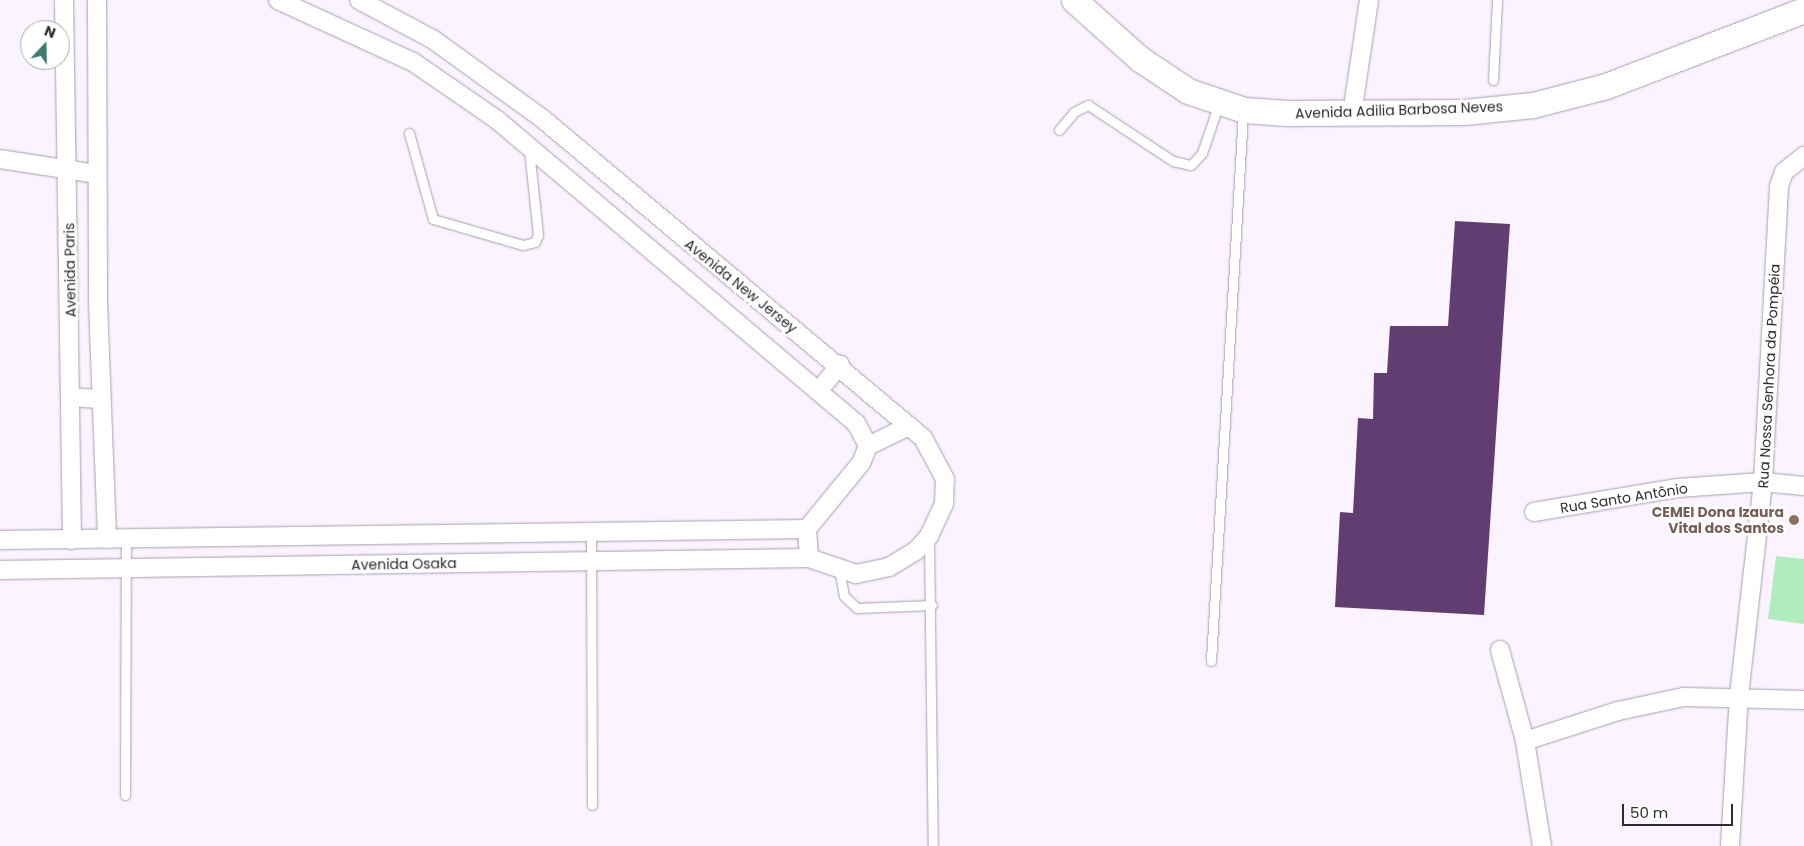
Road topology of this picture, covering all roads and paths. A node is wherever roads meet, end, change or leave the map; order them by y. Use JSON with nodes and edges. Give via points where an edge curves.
{"nodes":[{"id":1,"x":64,"y":0,"type":"edge"},
{"id":2,"x":97,"y":0,"type":"edge"},
{"id":3,"x":278,"y":0,"type":"edge"},
{"id":4,"x":359,"y":0,"type":"edge"},
{"id":5,"x":1074,"y":0,"type":"edge"},
{"id":6,"x":1369,"y":0,"type":"edge"},
{"id":7,"x":1497,"y":0,"type":"edge"},
{"id":8,"x":1804,"y":10,"type":"edge"},
{"id":9,"x":434,"y":40,"type":"junction"},
{"id":10,"x":414,"y":62,"type":"junction"},
{"id":11,"x":1493,"y":80,"type":"dead end"},
{"id":12,"x":1219,"y":103,"type":"junction"},
{"id":13,"x":1244,"y":110,"type":"junction"},
{"id":14,"x":1352,"y":114,"type":"junction"},
{"id":15,"x":543,"y":119,"type":"junction"},
{"id":16,"x":1059,"y":130,"type":"dead end"},
{"id":17,"x":409,"y":133,"type":"dead end"},
{"id":18,"x":528,"y":144,"type":"junction"},
{"id":19,"x":1804,"y":156,"type":"edge"},
{"id":20,"x":0,"y":159,"type":"edge"},
{"id":21,"x":69,"y":171,"type":"junction"},
{"id":22,"x":97,"y":174,"type":"junction"},
{"id":23,"x":840,"y":365,"type":"junction"},
{"id":24,"x":818,"y":390,"type":"junction"},
{"id":25,"x":70,"y":398,"type":"junction"},
{"id":26,"x":101,"y":399,"type":"junction"},
{"id":27,"x":909,"y":426,"type":"junction"},
{"id":28,"x":868,"y":446,"type":"junction"},
{"id":29,"x":1763,"y":482,"type":"junction"},
{"id":30,"x":1804,"y":486,"type":"edge"},
{"id":31,"x":1534,"y":512,"type":"dead end"},
{"id":32,"x":807,"y":529,"type":"junction"},
{"id":33,"x":591,"y":532,"type":"junction"},
{"id":34,"x":460,"y":534,"type":"junction"},
{"id":35,"x":348,"y":536,"type":"junction"},
{"id":36,"x":929,"y":536,"type":"junction"},
{"id":37,"x":270,"y":537,"type":"junction"},
{"id":38,"x":106,"y":539,"type":"junction"},
{"id":39,"x":126,"y":539,"type":"junction"},
{"id":40,"x":0,"y":540,"type":"edge"},
{"id":41,"x":72,"y":540,"type":"junction"},
{"id":42,"x":809,"y":558,"type":"junction"},
{"id":43,"x":592,"y":562,"type":"junction"},
{"id":44,"x":459,"y":564,"type":"junction"},
{"id":45,"x":349,"y":565,"type":"junction"},
{"id":46,"x":270,"y":566,"type":"junction"},
{"id":47,"x":127,"y":568,"type":"junction"},
{"id":48,"x":839,"y":568,"type":"junction"},
{"id":49,"x":0,"y":570,"type":"edge"},
{"id":50,"x":932,"y":605,"type":"junction"},
{"id":51,"x":1500,"y":650,"type":"dead end"},
{"id":52,"x":1211,"y":660,"type":"dead end"},
{"id":53,"x":1739,"y":696,"type":"junction"},
{"id":54,"x":1804,"y":700,"type":"edge"},
{"id":55,"x":1524,"y":741,"type":"junction"},
{"id":56,"x":125,"y":795,"type":"dead end"},
{"id":57,"x":592,"y":804,"type":"dead end"},
{"id":58,"x":933,"y":846,"type":"edge"},
{"id":59,"x":1542,"y":846,"type":"edge"},
{"id":60,"x":1730,"y":846,"type":"edge"}],
"edges":[{"from":1,"to":21,"type":"street","name":"Avenida Paris"},
{"from":2,"to":22,"type":"street","name":"Avenida Paris"},
{"from":3,"to":10,"type":"street","name":"Avenida New Jersey"},
{"from":4,"to":9,"type":"street","name":"Avenida New Jersey"},
{"from":5,"to":12,"type":"street","name":"Avenida Adilia Barbosa Neves","via":[[1164,77]]},
{"from":6,"to":14,"type":"street"},
{"from":7,"to":11,"type":"lane"},
{"from":8,"to":14,"type":"street","name":"Avenida Adilia Barbosa Neves","via":[[1606,86],[1533,105]]},
{"from":9,"to":10,"type":"street"},
{"from":9,"to":15,"type":"street","name":"Avenida New Jersey"},
{"from":10,"to":18,"type":"street","name":"Avenida New Jersey"},
{"from":12,"to":13,"type":"street","name":"Avenida Adilia Barbosa Neves"},
{"from":12,"to":16,"type":"lane","via":[[1202,153],[1191,165],[1173,161],[1088,105],[1074,112]]},
{"from":13,"to":14,"type":"street","name":"Avenida Adilia Barbosa Neves"},
{"from":13,"to":52,"type":"lane"},
{"from":15,"to":18,"type":"street"},
{"from":15,"to":23,"type":"street","name":"Avenida New Jersey"},
{"from":17,"to":18,"type":"lane","via":[[433,219],[523,245],[535,242],[538,235]]},
{"from":18,"to":24,"type":"street","name":"Avenida New Jersey"},
{"from":19,"to":29,"type":"street","name":"Rua Nossa Senhora da Pompéia","via":[[1784,172],[1780,186]]},
{"from":20,"to":21,"type":"street"},
{"from":21,"to":22,"type":"street"},
{"from":21,"to":25,"type":"street","name":"Avenida Paris"},
{"from":22,"to":26,"type":"street","name":"Avenida Paris"},
{"from":23,"to":24,"type":"street"},
{"from":23,"to":27,"type":"street","name":"Avenida New Jersey"},
{"from":24,"to":28,"type":"street","name":"Avenida New Jersey","via":[[856,423]]},
{"from":25,"to":26,"type":"street"},
{"from":25,"to":41,"type":"street","name":"Avenida Paris"},
{"from":26,"to":38,"type":"street","name":"Avenida Paris"},
{"from":27,"to":28,"type":"street"},
{"from":27,"to":36,"type":"street","name":"Avenida New Jersey","via":[[935,454],[945,479],[944,504]]},
{"from":28,"to":32,"type":"street","via":[[861,463]]},
{"from":29,"to":30,"type":"street","name":"Rua Santo Antônio"},
{"from":29,"to":31,"type":"street","name":"Rua Santo Antônio","via":[[1678,488]]},
{"from":29,"to":53,"type":"street","name":"Rua Nossa Senhora da Pompéia"},
{"from":32,"to":33,"type":"street","name":"Avenida Osaka"},
{"from":32,"to":42,"type":"street"},
{"from":33,"to":34,"type":"street","name":"Avenida Osaka"},
{"from":33,"to":43,"type":"lane"},
{"from":34,"to":35,"type":"street","name":"Avenida Osaka"},
{"from":34,"to":44,"type":"street"},
{"from":35,"to":37,"type":"street","name":"Avenida Osaka"},
{"from":35,"to":45,"type":"street"},
{"from":36,"to":48,"type":"street","name":"Avenida New Jersey","via":[[916,551],[889,567],[856,574]]},
{"from":36,"to":50,"type":"lane"},
{"from":37,"to":39,"type":"street","name":"Avenida Osaka"},
{"from":37,"to":46,"type":"street"},
{"from":38,"to":39,"type":"street","name":"Avenida Osaka"},
{"from":38,"to":41,"type":"street","name":"Avenida Osaka"},
{"from":39,"to":47,"type":"lane"},
{"from":40,"to":41,"type":"street","name":"Avenida Osaka"},
{"from":42,"to":43,"type":"street","name":"Avenida Osaka"},
{"from":42,"to":48,"type":"street","name":"Avenida New Jersey"},
{"from":43,"to":44,"type":"street","name":"Avenida Osaka"},
{"from":43,"to":57,"type":"lane"},
{"from":44,"to":45,"type":"street","name":"Avenida Osaka"},
{"from":45,"to":46,"type":"street","name":"Avenida Osaka"},
{"from":46,"to":47,"type":"street","name":"Avenida Osaka"},
{"from":47,"to":49,"type":"street","name":"Avenida Osaka"},
{"from":47,"to":56,"type":"lane"},
{"from":48,"to":50,"type":"lane","via":[[844,596],[857,608]]},
{"from":50,"to":58,"type":"lane"},
{"from":51,"to":55,"type":"street"},
{"from":53,"to":54,"type":"street"},
{"from":53,"to":55,"type":"street","via":[[1684,697],[1618,710]]},
{"from":53,"to":60,"type":"street","name":"Rua Nossa Senhora da Pompéia"},
{"from":55,"to":59,"type":"street"}]}
